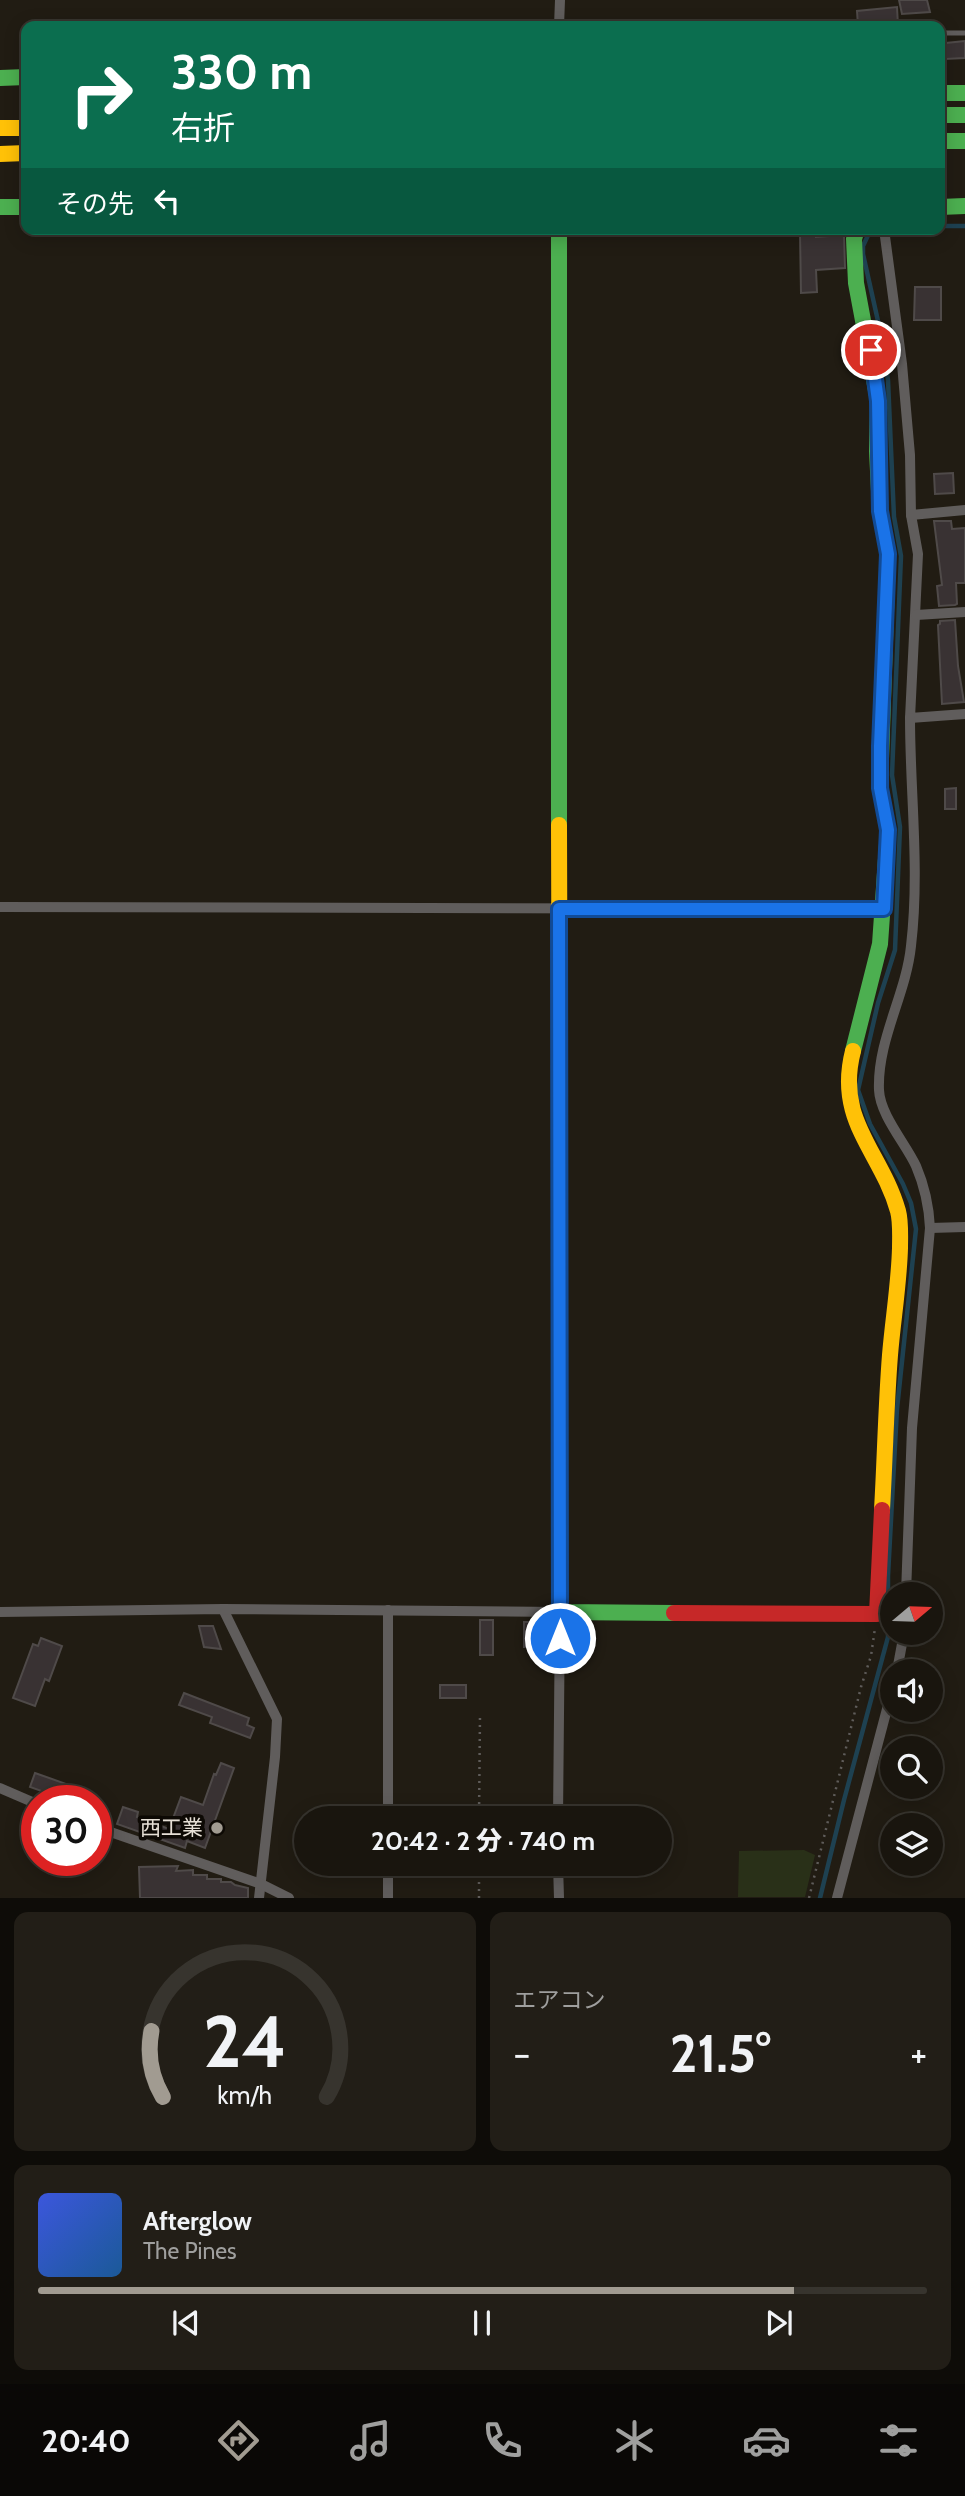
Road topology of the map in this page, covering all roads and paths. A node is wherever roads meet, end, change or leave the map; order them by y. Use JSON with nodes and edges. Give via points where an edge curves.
{"nodes":[{"id":1,"x":560,"y":0,"type":"edge"},
{"id":2,"x":559,"y":21,"type":"edge"},
{"id":3,"x":945,"y":33,"type":"edge"},
{"id":4,"x":965,"y":33,"type":"edge"},
{"id":5,"x":21,"y":77,"type":"edge"},
{"id":6,"x":0,"y":78,"type":"edge"},
{"id":7,"x":945,"y":93,"type":"edge"},
{"id":8,"x":965,"y":93,"type":"edge"},
{"id":9,"x":945,"y":115,"type":"edge"},
{"id":10,"x":965,"y":115,"type":"edge"},
{"id":11,"x":0,"y":128,"type":"edge"},
{"id":12,"x":21,"y":128,"type":"edge"},
{"id":13,"x":945,"y":141,"type":"edge"},
{"id":14,"x":965,"y":141,"type":"edge"},
{"id":15,"x":21,"y":153,"type":"edge"},
{"id":16,"x":0,"y":154,"type":"edge"},
{"id":17,"x":965,"y":206,"type":"edge"},
{"id":18,"x":0,"y":207,"type":"edge"},
{"id":19,"x":21,"y":207,"type":"edge"},
{"id":20,"x":945,"y":207,"type":"edge"},
{"id":21,"x":559,"y":235,"type":"edge"},
{"id":22,"x":855,"y":235,"type":"edge"},
{"id":23,"x":884,"y":235,"type":"edge"},
{"id":24,"x":965,"y":510,"type":"edge"},
{"id":25,"x":911,"y":515,"type":"junction"},
{"id":26,"x":965,"y":612,"type":"edge"},
{"id":27,"x":916,"y":615,"type":"junction"},
{"id":28,"x":965,"y":714,"type":"edge"},
{"id":29,"x":910,"y":718,"type":"junction"},
{"id":30,"x":0,"y":907,"type":"edge"},
{"id":31,"x":559,"y":909,"type":"junction"},
{"id":32,"x":884,"y":909,"type":"junction"},
{"id":33,"x":965,"y":1227,"type":"edge"},
{"id":34,"x":930,"y":1228,"type":"junction"},
{"id":35,"x":906,"y":1582,"type":"edge"},
{"id":36,"x":223,"y":1609,"type":"junction"},
{"id":37,"x":388,"y":1610,"type":"junction"},
{"id":38,"x":0,"y":1612,"type":"edge"},
{"id":39,"x":560,"y":1612,"type":"junction"},
{"id":40,"x":877,"y":1614,"type":"junction"},
{"id":41,"x":480,"y":1715,"type":"dead end"},
{"id":42,"x":884,"y":1722,"type":"edge"},
{"id":43,"x":0,"y":1788,"type":"edge"},
{"id":44,"x":21,"y":1797,"type":"edge"},
{"id":45,"x":388,"y":1806,"type":"edge"},
{"id":46,"x":479,"y":1806,"type":"edge"},
{"id":47,"x":558,"y":1806,"type":"edge"},
{"id":48,"x":112,"y":1833,"type":"edge"},
{"id":49,"x":388,"y":1876,"type":"edge"},
{"id":50,"x":479,"y":1876,"type":"edge"},
{"id":51,"x":558,"y":1876,"type":"edge"},
{"id":52,"x":261,"y":1884,"type":"junction"},
{"id":53,"x":259,"y":1898,"type":"edge"},
{"id":54,"x":289,"y":1898,"type":"edge"},
{"id":55,"x":388,"y":1898,"type":"edge"},
{"id":56,"x":479,"y":1898,"type":"edge"},
{"id":57,"x":559,"y":1898,"type":"edge"},
{"id":58,"x":809,"y":1898,"type":"edge"},
{"id":59,"x":837,"y":1898,"type":"edge"}],
"edges":[{"from":1,"to":2,"type":"street"},
{"from":3,"to":4,"type":"lane"},
{"from":5,"to":6,"type":"main road"},
{"from":7,"to":8,"type":"main road"},
{"from":9,"to":10,"type":"main road"},
{"from":11,"to":12,"type":"main road"},
{"from":13,"to":14,"type":"main road"},
{"from":15,"to":16,"type":"main road"},
{"from":17,"to":20,"type":"main road"},
{"from":18,"to":19,"type":"main road"},
{"from":21,"to":31,"type":"main road"},
{"from":22,"to":32,"type":"main road","via":[[856,283],[878,401],[880,511],[888,554],[880,760],[888,830]]},
{"from":23,"to":25,"type":"street","via":[[902,364]]},
{"from":24,"to":25,"type":"street"},
{"from":25,"to":27,"type":"street","via":[[918,554]]},
{"from":26,"to":27,"type":"street"},
{"from":27,"to":29,"type":"street"},
{"from":28,"to":29,"type":"street"},
{"from":29,"to":34,"type":"street","via":[[915,832],[911,947],[880,1062],[879,1093],[915,1165],[928,1201]]},
{"from":30,"to":31,"type":"street"},
{"from":31,"to":32,"type":"street"},
{"from":31,"to":39,"type":"main road"},
{"from":32,"to":40,"type":"main road","via":[[880,944],[850,1063],[849,1091],[853,1119],[899,1213],[900,1281],[890,1354]]},
{"from":33,"to":34,"type":"street"},
{"from":34,"to":35,"type":"street","via":[[912,1428]]},
{"from":36,"to":37,"type":"street"},
{"from":36,"to":38,"type":"street"},
{"from":36,"to":52,"type":"street","via":[[277,1719]]},
{"from":37,"to":39,"type":"street"},
{"from":37,"to":45,"type":"street"},
{"from":39,"to":40,"type":"main road"},
{"from":39,"to":47,"type":"street"},
{"from":40,"to":58,"type":"path","via":[[871,1656]]},
{"from":41,"to":46,"type":"path"},
{"from":42,"to":59,"type":"street"},
{"from":43,"to":44,"type":"street"},
{"from":48,"to":52,"type":"street"},
{"from":49,"to":55,"type":"street"},
{"from":50,"to":56,"type":"path"},
{"from":51,"to":57,"type":"street"},
{"from":52,"to":53,"type":"street"},
{"from":52,"to":54,"type":"street"}]}
